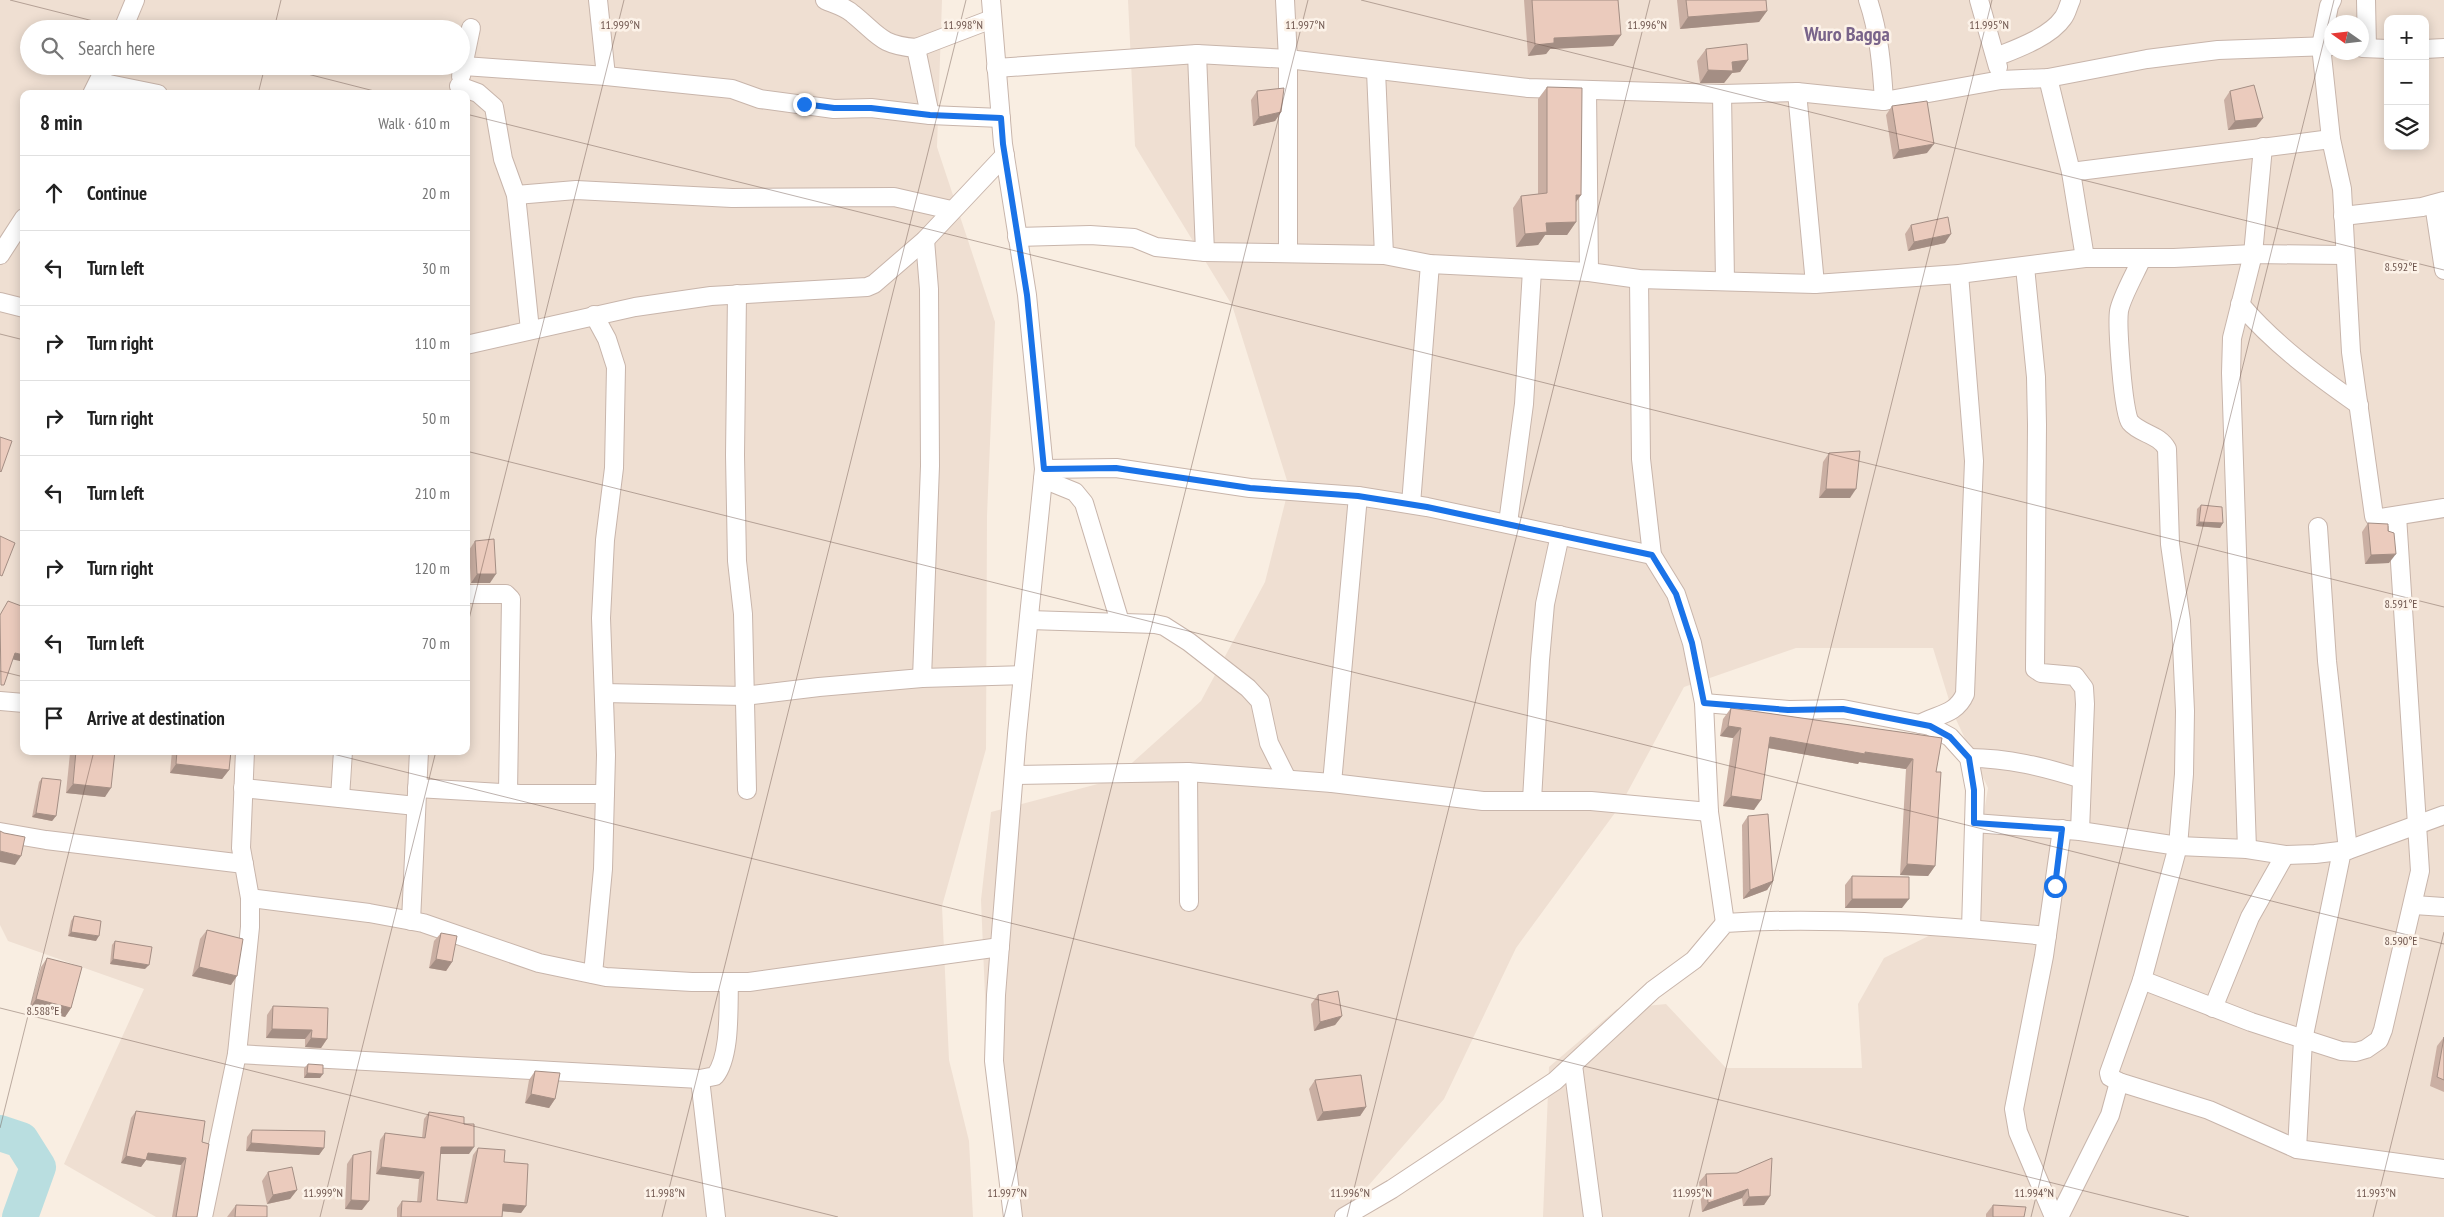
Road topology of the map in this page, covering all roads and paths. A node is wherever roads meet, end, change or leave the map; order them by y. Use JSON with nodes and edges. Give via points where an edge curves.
{"nodes":[{"id":1,"x":135,"y":0,"type":"edge"},
{"id":2,"x":598,"y":0,"type":"edge"},
{"id":3,"x":825,"y":0,"type":"edge"},
{"id":4,"x":991,"y":0,"type":"edge"},
{"id":5,"x":1285,"y":0,"type":"edge"},
{"id":6,"x":1868,"y":0,"type":"edge"},
{"id":7,"x":1979,"y":0,"type":"edge"},
{"id":8,"x":2071,"y":0,"type":"edge"},
{"id":9,"x":2332,"y":0,"type":"edge"},
{"id":10,"x":2366,"y":0,"type":"edge"},
{"id":11,"x":2328,"y":15,"type":"edge"},
{"id":12,"x":2365,"y":15,"type":"edge"},
{"id":13,"x":992,"y":18,"type":"junction"},
{"id":14,"x":127,"y":20,"type":"edge"},
{"id":15,"x":471,"y":28,"type":"dead end"},
{"id":16,"x":470,"y":33,"type":"edge"},
{"id":17,"x":2324,"y":46,"type":"edge"},
{"id":18,"x":916,"y":48,"type":"junction"},
{"id":19,"x":2369,"y":48,"type":"edge"},
{"id":20,"x":2444,"y":48,"type":"edge"},
{"id":21,"x":2384,"y":49,"type":"edge"},
{"id":22,"x":2429,"y":49,"type":"edge"},
{"id":23,"x":1197,"y":54,"type":"junction"},
{"id":24,"x":1996,"y":57,"type":"junction"},
{"id":25,"x":1288,"y":59,"type":"junction"},
{"id":26,"x":2327,"y":60,"type":"edge"},
{"id":27,"x":470,"y":66,"type":"edge"},
{"id":28,"x":996,"y":68,"type":"junction"},
{"id":29,"x":1376,"y":71,"type":"junction"},
{"id":30,"x":462,"y":75,"type":"edge"},
{"id":31,"x":606,"y":76,"type":"junction"},
{"id":32,"x":2048,"y":78,"type":"junction"},
{"id":33,"x":2001,"y":80,"type":"junction"},
{"id":34,"x":99,"y":81,"type":"edge"},
{"id":35,"x":140,"y":90,"type":"edge"},
{"id":36,"x":458,"y":90,"type":"edge"},
{"id":37,"x":1587,"y":90,"type":"junction"},
{"id":38,"x":470,"y":92,"type":"edge"},
{"id":39,"x":1797,"y":92,"type":"junction"},
{"id":40,"x":1722,"y":94,"type":"junction"},
{"id":41,"x":1884,"y":101,"type":"junction"},
{"id":42,"x":930,"y":115,"type":"junction"},
{"id":43,"x":1001,"y":118,"type":"junction"},
{"id":44,"x":2331,"y":139,"type":"junction"},
{"id":45,"x":2263,"y":147,"type":"junction"},
{"id":46,"x":1005,"y":155,"type":"junction"},
{"id":47,"x":2071,"y":172,"type":"junction"},
{"id":48,"x":516,"y":196,"type":"junction"},
{"id":49,"x":2439,"y":202,"type":"edge"},
{"id":50,"x":951,"y":210,"type":"junction"},
{"id":51,"x":2343,"y":216,"type":"junction"},
{"id":52,"x":20,"y":224,"type":"edge"},
{"id":53,"x":1017,"y":237,"type":"junction"},
{"id":54,"x":925,"y":240,"type":"junction"},
{"id":55,"x":1205,"y":252,"type":"junction"},
{"id":56,"x":1288,"y":253,"type":"junction"},
{"id":57,"x":2253,"y":254,"type":"junction"},
{"id":58,"x":2344,"y":254,"type":"junction"},
{"id":59,"x":0,"y":255,"type":"edge"},
{"id":60,"x":1384,"y":255,"type":"junction"},
{"id":61,"x":2085,"y":258,"type":"junction"},
{"id":62,"x":2142,"y":258,"type":"junction"},
{"id":63,"x":1430,"y":264,"type":"junction"},
{"id":64,"x":2025,"y":267,"type":"junction"},
{"id":65,"x":1532,"y":270,"type":"junction"},
{"id":66,"x":2444,"y":270,"type":"edge"},
{"id":67,"x":1589,"y":272,"type":"junction"},
{"id":68,"x":1959,"y":274,"type":"junction"},
{"id":69,"x":1639,"y":280,"type":"junction"},
{"id":70,"x":1725,"y":281,"type":"junction"},
{"id":71,"x":1815,"y":284,"type":"junction"},
{"id":72,"x":737,"y":294,"type":"junction"},
{"id":73,"x":0,"y":302,"type":"edge"},
{"id":74,"x":2240,"y":304,"type":"junction"},
{"id":75,"x":20,"y":307,"type":"edge"},
{"id":76,"x":594,"y":316,"type":"junction"},
{"id":77,"x":530,"y":330,"type":"junction"},
{"id":78,"x":470,"y":345,"type":"edge"},
{"id":79,"x":2359,"y":405,"type":"junction"},
{"id":80,"x":1099,"y":468,"type":"junction"},
{"id":81,"x":1044,"y":474,"type":"junction"},
{"id":82,"x":1075,"y":492,"type":"junction"},
{"id":83,"x":1358,"y":496,"type":"junction"},
{"id":84,"x":1411,"y":504,"type":"junction"},
{"id":85,"x":2444,"y":508,"type":"edge"},
{"id":86,"x":2397,"y":516,"type":"junction"},
{"id":87,"x":1508,"y":524,"type":"junction"},
{"id":88,"x":2318,"y":527,"type":"dead end"},
{"id":89,"x":1560,"y":535,"type":"junction"},
{"id":90,"x":1652,"y":555,"type":"junction"},
{"id":91,"x":470,"y":594,"type":"edge"},
{"id":92,"x":1029,"y":620,"type":"junction"},
{"id":93,"x":1120,"y":622,"type":"junction"},
{"id":94,"x":1023,"y":675,"type":"junction"},
{"id":95,"x":922,"y":678,"type":"junction"},
{"id":96,"x":604,"y":693,"type":"junction"},
{"id":97,"x":744,"y":696,"type":"junction"},
{"id":98,"x":0,"y":701,"type":"edge"},
{"id":99,"x":20,"y":703,"type":"edge"},
{"id":100,"x":1704,"y":703,"type":"junction"},
{"id":101,"x":1920,"y":724,"type":"junction"},
{"id":102,"x":245,"y":755,"type":"edge"},
{"id":103,"x":343,"y":755,"type":"edge"},
{"id":104,"x":419,"y":755,"type":"edge"},
{"id":105,"x":1969,"y":758,"type":"junction"},
{"id":106,"x":1188,"y":772,"type":"junction"},
{"id":107,"x":1015,"y":775,"type":"junction"},
{"id":108,"x":1287,"y":779,"type":"junction"},
{"id":109,"x":2082,"y":779,"type":"junction"},
{"id":110,"x":1332,"y":783,"type":"junction"},
{"id":111,"x":243,"y":788,"type":"junction"},
{"id":112,"x":417,"y":788,"type":"junction"},
{"id":113,"x":747,"y":790,"type":"dead end"},
{"id":114,"x":508,"y":793,"type":"junction"},
{"id":115,"x":605,"y":794,"type":"junction"},
{"id":116,"x":340,"y":798,"type":"junction"},
{"id":117,"x":1532,"y":800,"type":"junction"},
{"id":118,"x":416,"y":806,"type":"junction"},
{"id":119,"x":1709,"y":812,"type":"junction"},
{"id":120,"x":2444,"y":816,"type":"edge"},
{"id":121,"x":1974,"y":823,"type":"junction"},
{"id":122,"x":2418,"y":823,"type":"junction"},
{"id":123,"x":2062,"y":829,"type":"junction"},
{"id":124,"x":2080,"y":831,"type":"junction"},
{"id":125,"x":0,"y":832,"type":"edge"},
{"id":126,"x":2178,"y":846,"type":"junction"},
{"id":127,"x":2248,"y":849,"type":"junction"},
{"id":128,"x":2345,"y":851,"type":"junction"},
{"id":129,"x":2285,"y":854,"type":"junction"},
{"id":130,"x":244,"y":864,"type":"junction"},
{"id":131,"x":250,"y":898,"type":"junction"},
{"id":132,"x":1189,"y":902,"type":"dead end"},
{"id":133,"x":2414,"y":905,"type":"junction"},
{"id":134,"x":2444,"y":907,"type":"edge"},
{"id":135,"x":411,"y":921,"type":"junction"},
{"id":136,"x":1725,"y":923,"type":"junction"},
{"id":137,"x":1971,"y":929,"type":"junction"},
{"id":138,"x":2047,"y":936,"type":"junction"},
{"id":139,"x":1000,"y":947,"type":"junction"},
{"id":140,"x":593,"y":974,"type":"junction"},
{"id":141,"x":2142,"y":980,"type":"junction"},
{"id":142,"x":730,"y":982,"type":"junction"},
{"id":143,"x":2213,"y":1008,"type":"junction"},
{"id":144,"x":2304,"y":1040,"type":"junction"},
{"id":145,"x":238,"y":1054,"type":"junction"},
{"id":146,"x":1574,"y":1064,"type":"junction"},
{"id":147,"x":700,"y":1079,"type":"junction"},
{"id":148,"x":2119,"y":1082,"type":"junction"},
{"id":149,"x":2297,"y":1149,"type":"junction"},
{"id":150,"x":2444,"y":1169,"type":"edge"},
{"id":151,"x":204,"y":1217,"type":"edge"},
{"id":152,"x":716,"y":1217,"type":"edge"},
{"id":153,"x":1013,"y":1217,"type":"edge"},
{"id":154,"x":1344,"y":1217,"type":"edge"},
{"id":155,"x":1593,"y":1217,"type":"edge"},
{"id":156,"x":2054,"y":1217,"type":"edge"},
{"id":157,"x":2059,"y":1217,"type":"edge"}],
"edges":[{"from":1,"to":14,"type":"street"},
{"from":2,"to":31,"type":"street"},
{"from":3,"to":18,"type":"street","via":[[852,12],[891,45]]},
{"from":4,"to":13,"type":"street"},
{"from":5,"to":25,"type":"street"},
{"from":6,"to":41,"type":"street","via":[[1881,59]]},
{"from":7,"to":24,"type":"street"},
{"from":8,"to":24,"type":"street","via":[[2063,18],[2044,34]]},
{"from":9,"to":11,"type":"street"},
{"from":10,"to":12,"type":"street"},
{"from":13,"to":18,"type":"street"},
{"from":13,"to":28,"type":"street"},
{"from":15,"to":16,"type":"street"},
{"from":17,"to":32,"type":"street","via":[[2200,52]]},
{"from":18,"to":42,"type":"street"},
{"from":19,"to":21,"type":"street"},
{"from":20,"to":22,"type":"street"},
{"from":23,"to":25,"type":"street"},
{"from":23,"to":28,"type":"street"},
{"from":23,"to":55,"type":"street"},
{"from":24,"to":33,"type":"street"},
{"from":25,"to":29,"type":"street"},
{"from":25,"to":56,"type":"street"},
{"from":26,"to":44,"type":"street"},
{"from":27,"to":31,"type":"street"},
{"from":28,"to":43,"type":"street"},
{"from":29,"to":37,"type":"street","via":[[1528,88]]},
{"from":29,"to":60,"type":"street"},
{"from":30,"to":36,"type":"street"},
{"from":31,"to":42,"type":"street","via":[[732,89],[760,99],[834,108],[871,108]]},
{"from":32,"to":33,"type":"street"},
{"from":32,"to":47,"type":"street"},
{"from":33,"to":41,"type":"street"},
{"from":34,"to":35,"type":"street"},
{"from":37,"to":40,"type":"street"},
{"from":37,"to":67,"type":"street"},
{"from":38,"to":48,"type":"street","via":[[478,93],[494,107],[503,159]]},
{"from":39,"to":40,"type":"street"},
{"from":39,"to":41,"type":"street"},
{"from":39,"to":71,"type":"street"},
{"from":40,"to":70,"type":"street"},
{"from":42,"to":43,"type":"street"},
{"from":43,"to":46,"type":"street"},
{"from":44,"to":45,"type":"street"},
{"from":44,"to":51,"type":"street","via":[[2342,189]]},
{"from":45,"to":47,"type":"street"},
{"from":45,"to":57,"type":"street"},
{"from":46,"to":50,"type":"street"},
{"from":46,"to":53,"type":"street"},
{"from":47,"to":61,"type":"street"},
{"from":48,"to":50,"type":"street","via":[[576,190],[732,198],[894,197]]},
{"from":48,"to":77,"type":"street"},
{"from":49,"to":51,"type":"street"},
{"from":49,"to":66,"type":"street"},
{"from":50,"to":54,"type":"street"},
{"from":51,"to":58,"type":"street"},
{"from":52,"to":59,"type":"street"},
{"from":53,"to":55,"type":"street","via":[[1090,235],[1134,238],[1156,247]]},
{"from":53,"to":81,"type":"street","via":[[1027,295]]},
{"from":54,"to":72,"type":"street","via":[[868,287]]},
{"from":54,"to":95,"type":"street","via":[[929,289],[930,466]]},
{"from":55,"to":56,"type":"street"},
{"from":56,"to":60,"type":"street"},
{"from":57,"to":58,"type":"street"},
{"from":57,"to":62,"type":"street"},
{"from":57,"to":74,"type":"street"},
{"from":58,"to":79,"type":"street","via":[[2351,352]]},
{"from":60,"to":63,"type":"street"},
{"from":61,"to":62,"type":"street"},
{"from":61,"to":64,"type":"street"},
{"from":62,"to":126,"type":"street","via":[[2120,311],[2122,376],[2126,415],[2139,429],[2164,443],[2166,449],[2170,544],[2181,621],[2185,711]]},
{"from":63,"to":65,"type":"street"},
{"from":63,"to":84,"type":"street"},
{"from":64,"to":68,"type":"street"},
{"from":64,"to":109,"type":"street","via":[[2036,377],[2035,669],[2041,673],[2075,676],[2084,688]]},
{"from":65,"to":67,"type":"street"},
{"from":65,"to":87,"type":"street","via":[[1524,404]]},
{"from":67,"to":69,"type":"street"},
{"from":68,"to":71,"type":"street"},
{"from":68,"to":101,"type":"street","via":[[1974,461],[1965,694],[1956,708]]},
{"from":69,"to":70,"type":"street"},
{"from":69,"to":90,"type":"street","via":[[1641,459]]},
{"from":70,"to":71,"type":"street"},
{"from":72,"to":76,"type":"street","via":[[635,307]]},
{"from":72,"to":97,"type":"street","via":[[735,454]]},
{"from":73,"to":75,"type":"street"},
{"from":74,"to":79,"type":"street","via":[[2261,329],[2288,352]]},
{"from":74,"to":127,"type":"street","via":[[2232,338],[2231,373]]},
{"from":76,"to":77,"type":"street"},
{"from":76,"to":96,"type":"street","via":[[607,338],[616,367],[614,468],[605,540],[602,618]]},
{"from":77,"to":78,"type":"street"},
{"from":79,"to":86,"type":"street","via":[[2374,516]]},
{"from":80,"to":81,"type":"street"},
{"from":80,"to":82,"type":"street"},
{"from":80,"to":83,"type":"street","via":[[1250,488]]},
{"from":81,"to":82,"type":"street"},
{"from":81,"to":92,"type":"street"},
{"from":82,"to":93,"type":"street","via":[[1084,503]]},
{"from":83,"to":84,"type":"street"},
{"from":83,"to":110,"type":"street"},
{"from":84,"to":87,"type":"street"},
{"from":85,"to":86,"type":"street"},
{"from":86,"to":122,"type":"street"},
{"from":87,"to":89,"type":"street"},
{"from":88,"to":128,"type":"street"},
{"from":89,"to":90,"type":"street"},
{"from":89,"to":117,"type":"street","via":[[1544,613]]},
{"from":90,"to":100,"type":"street","via":[[1676,594],[1692,643]]},
{"from":91,"to":114,"type":"street","via":[[506,594],[510,599]]},
{"from":92,"to":93,"type":"street"},
{"from":92,"to":94,"type":"street"},
{"from":93,"to":108,"type":"street","via":[[1164,626],[1248,688],[1260,701],[1269,743]]},
{"from":94,"to":95,"type":"street"},
{"from":94,"to":107,"type":"street"},
{"from":95,"to":97,"type":"street"},
{"from":96,"to":97,"type":"street"},
{"from":96,"to":115,"type":"street"},
{"from":97,"to":113,"type":"street"},
{"from":98,"to":99,"type":"street"},
{"from":100,"to":101,"type":"street","via":[[1788,710],[1843,709]]},
{"from":100,"to":119,"type":"street"},
{"from":101,"to":105,"type":"street","via":[[1950,737]]},
{"from":102,"to":111,"type":"street"},
{"from":103,"to":116,"type":"street"},
{"from":104,"to":112,"type":"street"},
{"from":105,"to":109,"type":"street","via":[[2023,763]]},
{"from":105,"to":121,"type":"street","via":[[1974,790]]},
{"from":106,"to":107,"type":"street"},
{"from":106,"to":108,"type":"street"},
{"from":106,"to":132,"type":"street"},
{"from":107,"to":139,"type":"street"},
{"from":108,"to":110,"type":"street"},
{"from":109,"to":124,"type":"street"},
{"from":110,"to":117,"type":"street","via":[[1483,800]]},
{"from":111,"to":116,"type":"street"},
{"from":111,"to":130,"type":"street","via":[[241,848]]},
{"from":112,"to":114,"type":"street"},
{"from":112,"to":118,"type":"street"},
{"from":114,"to":115,"type":"street"},
{"from":115,"to":140,"type":"street","via":[[603,869]]},
{"from":116,"to":118,"type":"street"},
{"from":117,"to":119,"type":"street","via":[[1591,801]]},
{"from":118,"to":135,"type":"street"},
{"from":119,"to":136,"type":"street"},
{"from":120,"to":122,"type":"street"},
{"from":121,"to":123,"type":"street"},
{"from":121,"to":137,"type":"street"},
{"from":122,"to":128,"type":"street"},
{"from":122,"to":133,"type":"street","via":[[2420,872]]},
{"from":123,"to":124,"type":"street"},
{"from":123,"to":138,"type":"street"},
{"from":124,"to":126,"type":"street"},
{"from":125,"to":130,"type":"street"},
{"from":126,"to":127,"type":"street"},
{"from":126,"to":141,"type":"street"},
{"from":127,"to":129,"type":"street"},
{"from":128,"to":129,"type":"street"},
{"from":128,"to":144,"type":"street"},
{"from":129,"to":143,"type":"street","via":[[2250,917]]},
{"from":130,"to":131,"type":"street"},
{"from":131,"to":135,"type":"street"},
{"from":131,"to":145,"type":"street"},
{"from":133,"to":134,"type":"street"},
{"from":133,"to":144,"type":"street","via":[[2378,1040],[2356,1052]]},
{"from":135,"to":140,"type":"street","via":[[539,963]]},
{"from":136,"to":137,"type":"street","via":[[1844,920]]},
{"from":136,"to":146,"type":"street","via":[[1694,960],[1652,990]]},
{"from":137,"to":138,"type":"street"},
{"from":138,"to":156,"type":"street","via":[[2014,1109],[2018,1132]]},
{"from":139,"to":142,"type":"street","via":[[800,976]]},
{"from":139,"to":153,"type":"street","via":[[994,1061]]},
{"from":140,"to":142,"type":"street"},
{"from":141,"to":143,"type":"street"},
{"from":141,"to":148,"type":"street","via":[[2109,1073]]},
{"from":142,"to":147,"type":"street","via":[[721,1068],[715,1076]]},
{"from":143,"to":144,"type":"street"},
{"from":144,"to":149,"type":"street"},
{"from":145,"to":147,"type":"street"},
{"from":145,"to":151,"type":"street"},
{"from":146,"to":154,"type":"street","via":[[1554,1081],[1392,1189]]},
{"from":146,"to":155,"type":"street"},
{"from":147,"to":152,"type":"street"},
{"from":148,"to":149,"type":"street","via":[[2210,1110]]},
{"from":148,"to":157,"type":"street","via":[[2110,1115]]},
{"from":149,"to":150,"type":"street"}]}
